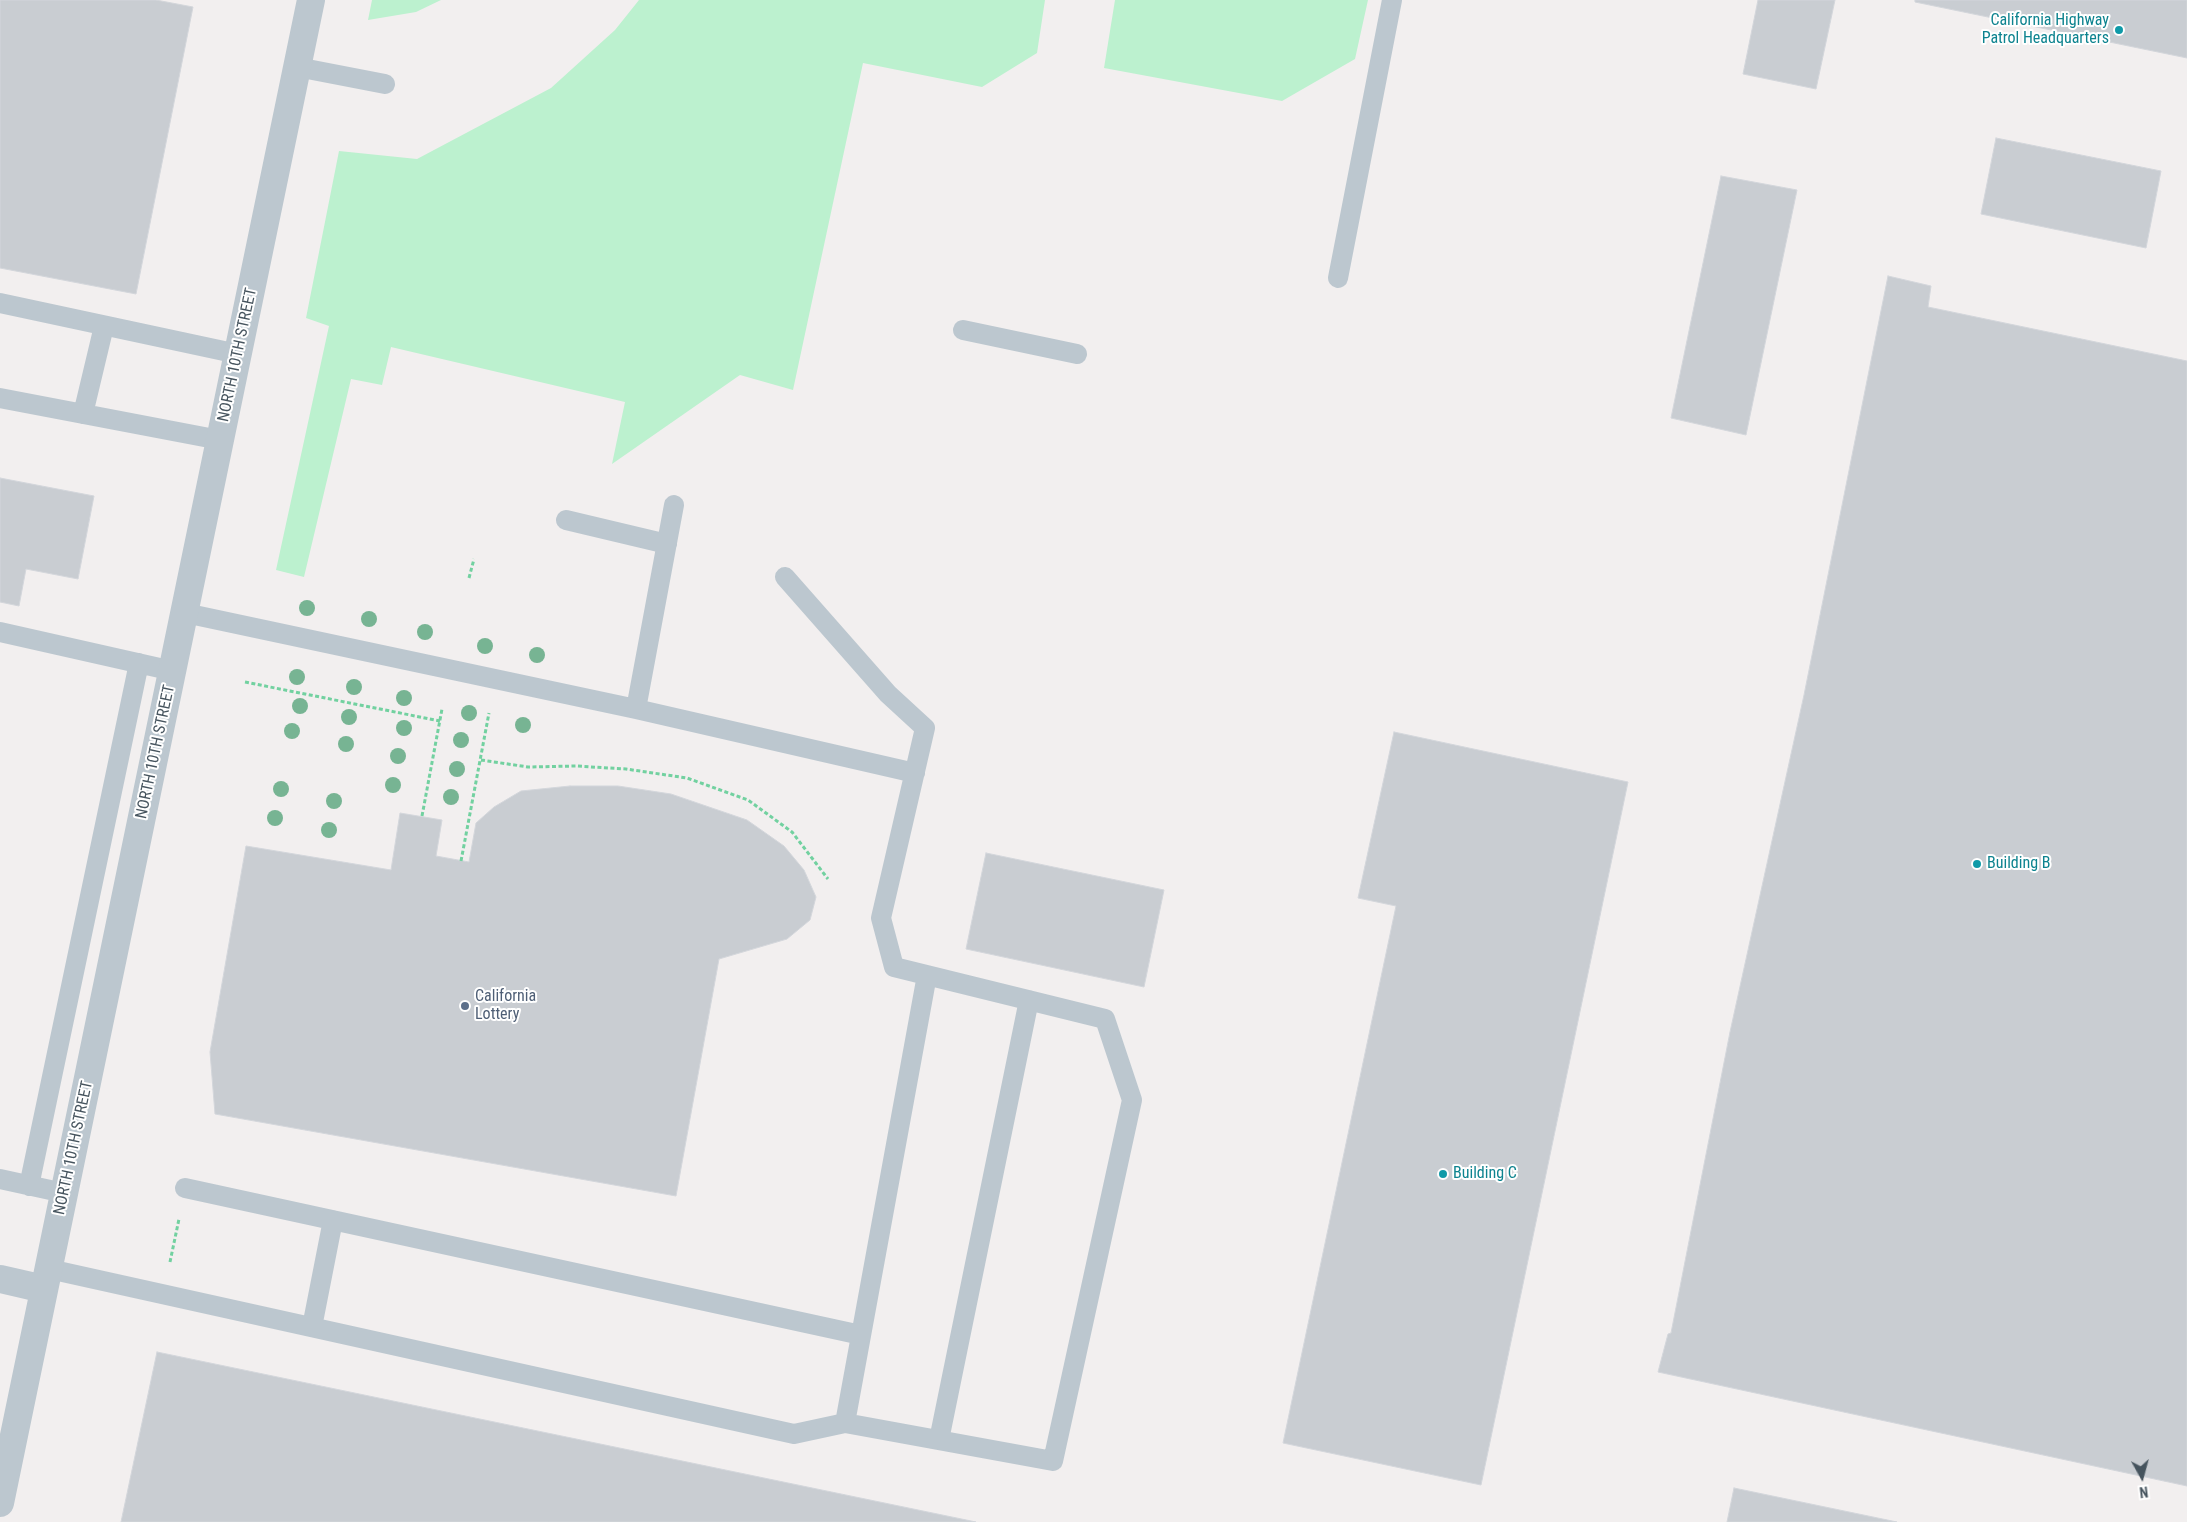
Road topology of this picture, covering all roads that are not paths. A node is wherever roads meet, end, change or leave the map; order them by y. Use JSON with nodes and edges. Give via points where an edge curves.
{"nodes":[{"id":1,"x":311,"y":0,"type":"edge"},
{"id":2,"x":1392,"y":0,"type":"edge"},
{"id":3,"x":297,"y":67,"type":"junction"},
{"id":4,"x":385,"y":84,"type":"dead end"},
{"id":5,"x":1338,"y":278,"type":"dead end"},
{"id":6,"x":0,"y":303,"type":"edge"},
{"id":7,"x":104,"y":326,"type":"junction"},
{"id":8,"x":962,"y":330,"type":"dead end"},
{"id":9,"x":238,"y":354,"type":"junction"},
{"id":10,"x":1077,"y":354,"type":"dead end"},
{"id":11,"x":0,"y":398,"type":"edge"},
{"id":12,"x":82,"y":414,"type":"junction"},
{"id":13,"x":220,"y":440,"type":"junction"},
{"id":14,"x":674,"y":505,"type":"dead end"},
{"id":15,"x":566,"y":520,"type":"dead end"},
{"id":16,"x":667,"y":544,"type":"junction"},
{"id":17,"x":785,"y":577,"type":"dead end"},
{"id":18,"x":184,"y":613,"type":"junction"},
{"id":19,"x":0,"y":632,"type":"edge"},
{"id":20,"x":139,"y":663,"type":"junction"},
{"id":21,"x":173,"y":671,"type":"junction"},
{"id":22,"x":636,"y":709,"type":"junction"},
{"id":23,"x":914,"y":773,"type":"junction"},
{"id":24,"x":927,"y":975,"type":"junction"},
{"id":25,"x":1029,"y":1000,"type":"junction"},
{"id":26,"x":0,"y":1179,"type":"edge"},
{"id":27,"x":29,"y":1186,"type":"junction"},
{"id":28,"x":185,"y":1188,"type":"road end"},
{"id":29,"x":64,"y":1193,"type":"junction"},
{"id":30,"x":333,"y":1220,"type":"junction"},
{"id":31,"x":0,"y":1279,"type":"edge"},
{"id":32,"x":46,"y":1279,"type":"junction"},
{"id":33,"x":312,"y":1327,"type":"junction"},
{"id":34,"x":861,"y":1335,"type":"junction"},
{"id":35,"x":845,"y":1423,"type":"junction"},
{"id":36,"x":939,"y":1440,"type":"junction"},
{"id":37,"x":0,"y":1503,"type":"edge"}],
"edges":[{"from":1,"to":3,"type":"street","name":"NORTH 10TH STREET"},
{"from":2,"to":5,"type":"lane"},
{"from":3,"to":4,"type":"lane"},
{"from":3,"to":9,"type":"street","name":"NORTH 10TH STREET"},
{"from":6,"to":7,"type":"lane"},
{"from":7,"to":9,"type":"lane"},
{"from":7,"to":12,"type":"lane"},
{"from":8,"to":10,"type":"lane"},
{"from":9,"to":13,"type":"street","name":"NORTH 10TH STREET"},
{"from":11,"to":12,"type":"lane"},
{"from":12,"to":13,"type":"lane"},
{"from":13,"to":18,"type":"street","name":"NORTH 10TH STREET"},
{"from":14,"to":16,"type":"lane"},
{"from":15,"to":16,"type":"lane"},
{"from":16,"to":22,"type":"lane"},
{"from":17,"to":23,"type":"lane","via":[[888,694],[924,728]]},
{"from":18,"to":21,"type":"street","name":"NORTH 10TH STREET"},
{"from":18,"to":22,"type":"lane"},
{"from":19,"to":20,"type":"lane"},
{"from":20,"to":21,"type":"lane"},
{"from":20,"to":27,"type":"lane"},
{"from":21,"to":29,"type":"street","name":"NORTH 10TH STREET"},
{"from":22,"to":23,"type":"lane"},
{"from":23,"to":24,"type":"lane","via":[[881,918],[894,967]]},
{"from":24,"to":25,"type":"lane"},
{"from":24,"to":34,"type":"lane"},
{"from":25,"to":36,"type":"lane"},
{"from":25,"to":36,"type":"lane","via":[[1105,1019],[1132,1100],[1053,1461]]},
{"from":26,"to":27,"type":"lane"},
{"from":27,"to":29,"type":"lane"},
{"from":28,"to":30,"type":"lane"},
{"from":29,"to":32,"type":"street","name":"NORTH 10TH STREET"},
{"from":30,"to":33,"type":"lane"},
{"from":30,"to":34,"type":"lane"},
{"from":31,"to":32,"type":"street"},
{"from":32,"to":33,"type":"lane","via":[[163,1294]]},
{"from":32,"to":37,"type":"street","name":"NORTH 10TH STREET"},
{"from":33,"to":35,"type":"lane","via":[[794,1434]]},
{"from":34,"to":35,"type":"lane"},
{"from":35,"to":36,"type":"lane"}]}
